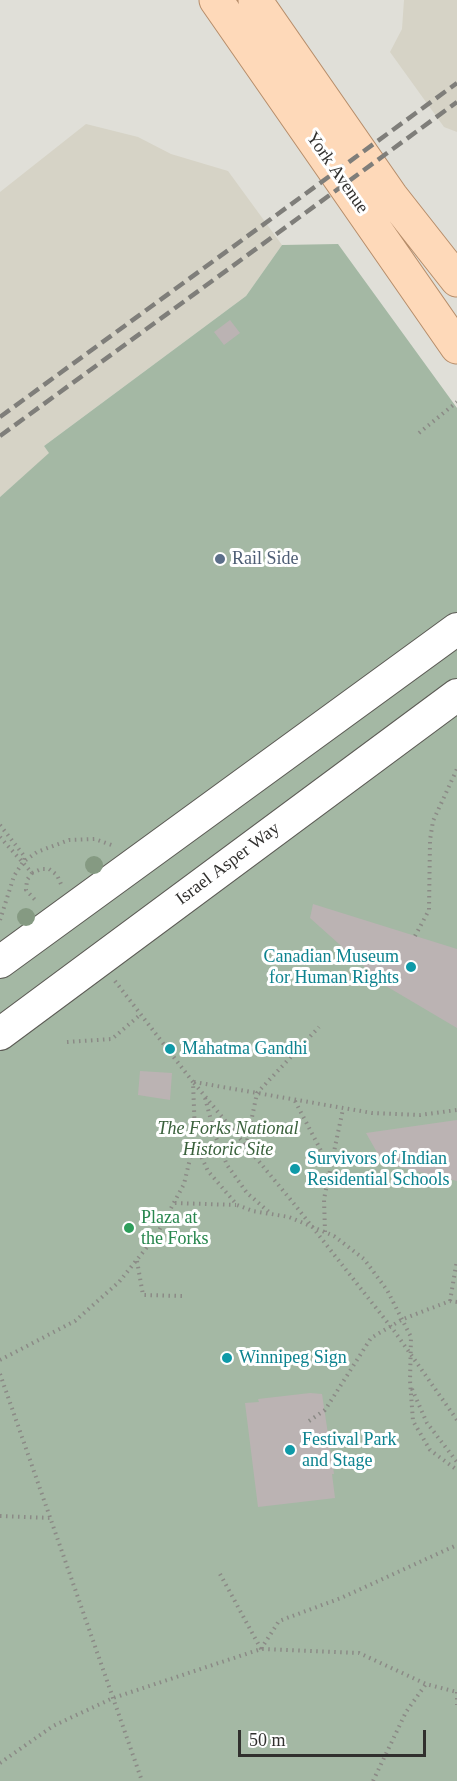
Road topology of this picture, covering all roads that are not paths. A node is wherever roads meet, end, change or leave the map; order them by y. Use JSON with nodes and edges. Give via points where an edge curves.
{"nodes":[{"id":1,"x":216,"y":0,"type":"edge"},
{"id":2,"x":255,"y":0,"type":"edge"},
{"id":3,"x":457,"y":280,"type":"edge"},
{"id":4,"x":457,"y":347,"type":"edge"},
{"id":5,"x":457,"y":629,"type":"edge"},
{"id":6,"x":457,"y":695,"type":"edge"},
{"id":7,"x":0,"y":962,"type":"edge"},
{"id":8,"x":0,"y":1034,"type":"edge"}],
"edges":[{"from":1,"to":4,"type":"main road","name":"York Avenue"},
{"from":2,"to":3,"type":"main road","name":"York Avenue","via":[[391,196]]},
{"from":5,"to":7,"type":"street","via":[[142,860],[59,908]]},
{"from":6,"to":8,"type":"street","name":"Israel Asper Way"}]}
